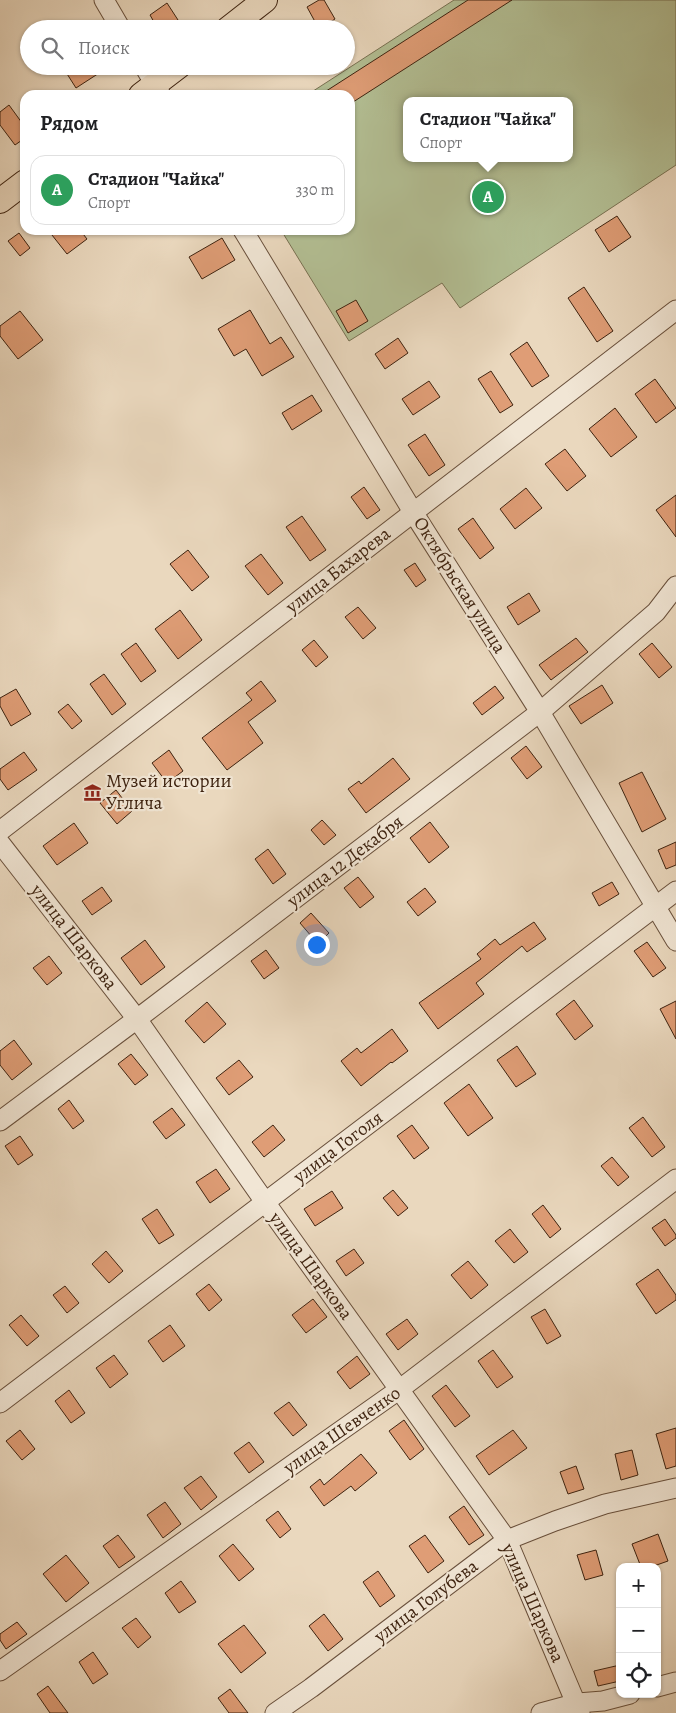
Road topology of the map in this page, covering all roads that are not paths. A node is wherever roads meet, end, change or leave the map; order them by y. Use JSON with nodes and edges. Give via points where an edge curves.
{"nodes":[{"id":1,"x":104,"y":0,"type":"edge"},
{"id":2,"x":265,"y":0,"type":"edge"},
{"id":3,"x":116,"y":20,"type":"edge"},
{"id":4,"x":239,"y":20,"type":"edge"},
{"id":5,"x":165,"y":75,"type":"edge"},
{"id":6,"x":150,"y":85,"type":"edge"},
{"id":7,"x":20,"y":186,"type":"edge"},
{"id":8,"x":0,"y":201,"type":"edge"},
{"id":9,"x":246,"y":235,"type":"edge"},
{"id":10,"x":676,"y":310,"type":"edge"},
{"id":11,"x":413,"y":512,"type":"junction"},
{"id":12,"x":676,"y":586,"type":"edge"},
{"id":13,"x":540,"y":712,"type":"junction"},
{"id":14,"x":0,"y":831,"type":"edge"},
{"id":15,"x":0,"y":843,"type":"edge"},
{"id":16,"x":676,"y":891,"type":"edge"},
{"id":17,"x":654,"y":906,"type":"junction"},
{"id":18,"x":676,"y":941,"type":"edge"},
{"id":19,"x":137,"y":1019,"type":"junction"},
{"id":20,"x":0,"y":1121,"type":"edge"},
{"id":21,"x":676,"y":1179,"type":"edge"},
{"id":22,"x":265,"y":1202,"type":"junction"},
{"id":23,"x":400,"y":1389,"type":"junction"},
{"id":24,"x":0,"y":1403,"type":"edge"},
{"id":25,"x":676,"y":1488,"type":"edge"},
{"id":26,"x":507,"y":1540,"type":"junction"},
{"id":27,"x":0,"y":1671,"type":"edge"},
{"id":28,"x":676,"y":1682,"type":"edge"},
{"id":29,"x":661,"y":1686,"type":"edge"},
{"id":30,"x":616,"y":1698,"type":"edge"},
{"id":31,"x":579,"y":1708,"type":"edge"},
{"id":32,"x":274,"y":1713,"type":"edge"},
{"id":33,"x":541,"y":1713,"type":"edge"}],
"edges":[{"from":1,"to":3,"type":"street"},
{"from":2,"to":4,"type":"main road"},
{"from":5,"to":6,"type":"main road"},
{"from":7,"to":8,"type":"main road"},
{"from":9,"to":11,"type":"street","name":"Октябрьская улица"},
{"from":10,"to":11,"type":"street","name":"улица Бахарева"},
{"from":11,"to":13,"type":"street","name":"Октябрьская улица"},
{"from":11,"to":14,"type":"street","name":"улица Бахарева"},
{"from":12,"to":13,"type":"street","name":"улица 12 Декабря","via":[[656,612]]},
{"from":13,"to":17,"type":"street","name":"Октябрьская улица"},
{"from":13,"to":19,"type":"street","name":"улица 12 Декабря"},
{"from":15,"to":19,"type":"street","name":"улица Шаркова"},
{"from":16,"to":17,"type":"street","name":"улица Гоголя"},
{"from":17,"to":18,"type":"street","name":"Октябрьская улица"},
{"from":17,"to":22,"type":"street","name":"улица Гоголя"},
{"from":19,"to":20,"type":"street","name":"улица 12 Декабря"},
{"from":19,"to":22,"type":"street","name":"улица Шаркова"},
{"from":21,"to":23,"type":"street","name":"улица Шевченко"},
{"from":22,"to":23,"type":"street","name":"улица Шаркова"},
{"from":22,"to":24,"type":"street","name":"улица Гоголя"},
{"from":23,"to":26,"type":"street","name":"улица Шаркова"},
{"from":23,"to":27,"type":"street","name":"улица Шевченко"},
{"from":25,"to":26,"type":"street","name":"улица Голубева","via":[[604,1504]]},
{"from":26,"to":31,"type":"street","name":"улица Шаркова"},
{"from":26,"to":32,"type":"street","name":"улица Голубева"},
{"from":28,"to":29,"type":"street"},
{"from":30,"to":31,"type":"street"},
{"from":31,"to":33,"type":"street"}]}
